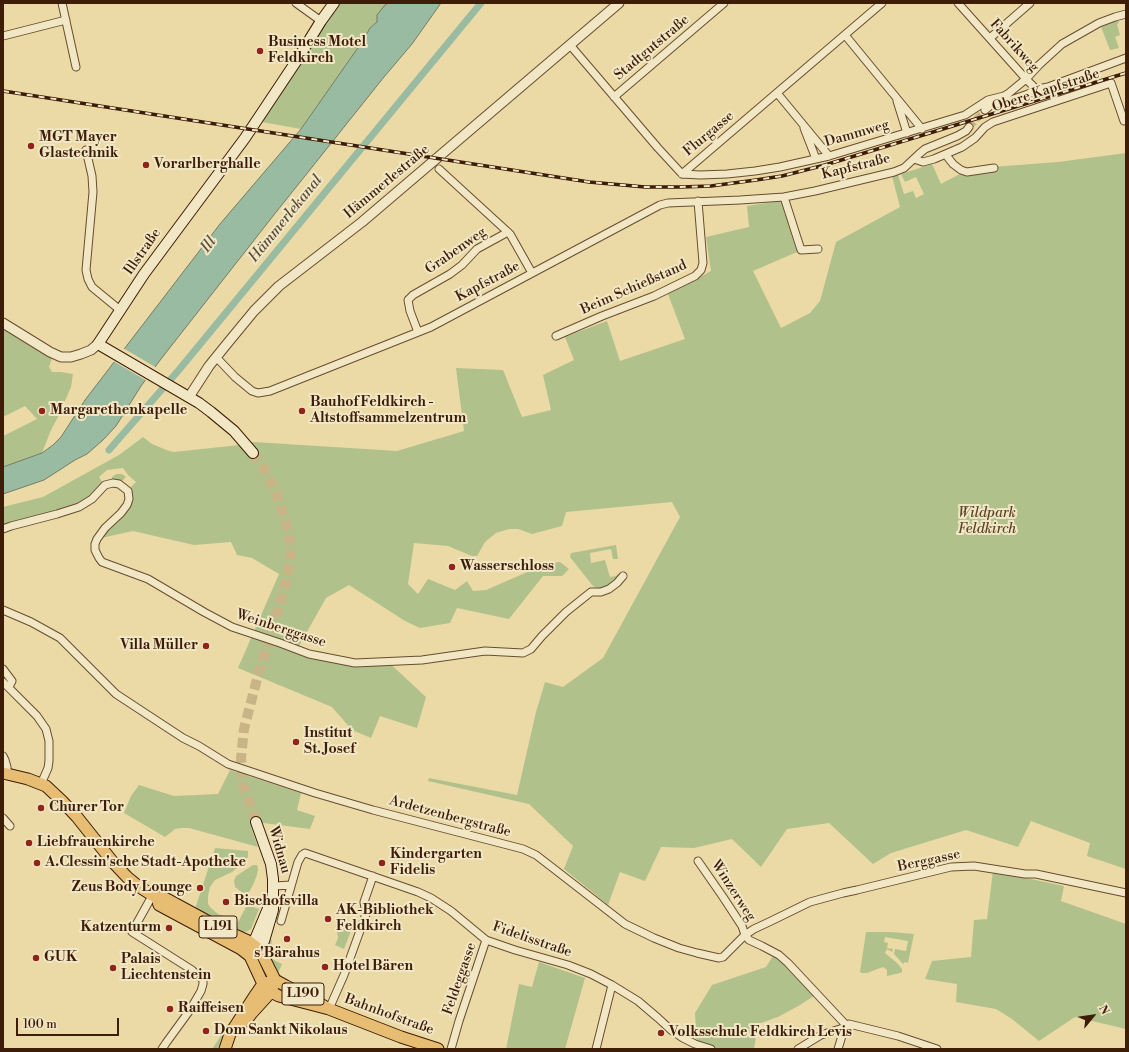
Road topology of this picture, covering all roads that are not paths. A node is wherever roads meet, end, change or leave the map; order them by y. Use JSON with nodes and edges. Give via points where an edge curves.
{"nodes":[{"id":1,"x":62,"y":3,"type":"edge"},
{"id":2,"x":296,"y":3,"type":"edge"},
{"id":3,"x":334,"y":3,"type":"edge"},
{"id":4,"x":619,"y":3,"type":"edge"},
{"id":5,"x":724,"y":3,"type":"edge"},
{"id":6,"x":882,"y":3,"type":"edge"},
{"id":7,"x":958,"y":3,"type":"edge"},
{"id":8,"x":1030,"y":3,"type":"edge"},
{"id":9,"x":1126,"y":14,"type":"edge"},
{"id":10,"x":66,"y":20,"type":"junction"},
{"id":11,"x":321,"y":20,"type":"junction"},
{"id":12,"x":845,"y":35,"type":"junction"},
{"id":13,"x":3,"y":36,"type":"edge"},
{"id":14,"x":990,"y":38,"type":"junction"},
{"id":15,"x":570,"y":45,"type":"junction"},
{"id":16,"x":1126,"y":58,"type":"edge"},
{"id":17,"x":76,"y":67,"type":"dead end"},
{"id":18,"x":1026,"y":79,"type":"junction"},
{"id":19,"x":1035,"y":88,"type":"junction"},
{"id":20,"x":777,"y":92,"type":"junction"},
{"id":21,"x":896,"y":96,"type":"junction"},
{"id":22,"x":614,"y":97,"type":"junction"},
{"id":23,"x":985,"y":110,"type":"tunnel mouth"},
{"id":24,"x":1124,"y":121,"type":"dead end"},
{"id":25,"x":801,"y":122,"type":"junction"},
{"id":26,"x":969,"y":127,"type":"tunnel mouth"},
{"id":27,"x":922,"y":129,"type":"junction"},
{"id":28,"x":907,"y":133,"type":"junction"},
{"id":29,"x":86,"y":150,"type":"dead end"},
{"id":30,"x":946,"y":155,"type":"junction"},
{"id":31,"x":829,"y":156,"type":"junction"},
{"id":32,"x":914,"y":159,"type":"junction"},
{"id":33,"x":816,"y":160,"type":"junction"},
{"id":34,"x":994,"y":168,"type":"dead end"},
{"id":35,"x":440,"y":169,"type":"dead end"},
{"id":36,"x":682,"y":174,"type":"junction"},
{"id":37,"x":784,"y":197,"type":"junction"},
{"id":38,"x":698,"y":201,"type":"junction"},
{"id":39,"x":508,"y":232,"type":"junction"},
{"id":40,"x":818,"y":250,"type":"dead end"},
{"id":41,"x":532,"y":273,"type":"junction"},
{"id":42,"x":120,"y":310,"type":"junction"},
{"id":43,"x":3,"y":323,"type":"edge"},
{"id":44,"x":418,"y":332,"type":"junction"},
{"id":45,"x":556,"y":336,"type":"dead end"},
{"id":46,"x":98,"y":344,"type":"junction"},
{"id":47,"x":216,"y":357,"type":"junction"},
{"id":48,"x":189,"y":397,"type":"junction"},
{"id":49,"x":253,"y":453,"type":"tunnel mouth"},
{"id":50,"x":3,"y":529,"type":"edge"},
{"id":51,"x":623,"y":576,"type":"dead end"},
{"id":52,"x":3,"y":610,"type":"edge"},
{"id":53,"x":3,"y":669,"type":"edge"},
{"id":54,"x":3,"y":682,"type":"edge"},
{"id":55,"x":9,"y":687,"type":"junction"},
{"id":56,"x":3,"y":756,"type":"edge"},
{"id":57,"x":5,"y":773,"type":"edge"},
{"id":58,"x":41,"y":784,"type":"junction"},
{"id":59,"x":3,"y":818,"type":"edge"},
{"id":60,"x":256,"y":822,"type":"tunnel mouth"},
{"id":61,"x":10,"y":826,"type":"dead end"},
{"id":62,"x":698,"y":861,"type":"dead end"},
{"id":63,"x":298,"y":862,"type":"joint"},
{"id":64,"x":373,"y":876,"type":"junction"},
{"id":65,"x":291,"y":885,"type":"junction"},
{"id":66,"x":274,"y":886,"type":"junction"},
{"id":67,"x":1126,"y":893,"type":"edge"},
{"id":68,"x":154,"y":897,"type":"junction"},
{"id":69,"x":281,"y":921,"type":"dead end"},
{"id":70,"x":745,"y":935,"type":"junction"},
{"id":71,"x":486,"y":940,"type":"junction"},
{"id":72,"x":253,"y":952,"type":"junction"},
{"id":73,"x":275,"y":980,"type":"junction"},
{"id":74,"x":612,"y":985,"type":"junction"},
{"id":75,"x":267,"y":988,"type":"junction"},
{"id":76,"x":329,"y":1009,"type":"junction"},
{"id":77,"x":845,"y":1027,"type":"junction"},
{"id":78,"x":162,"y":1049,"type":"edge"},
{"id":79,"x":225,"y":1049,"type":"edge"},
{"id":80,"x":438,"y":1049,"type":"edge"},
{"id":81,"x":451,"y":1049,"type":"edge"},
{"id":82,"x":596,"y":1049,"type":"edge"},
{"id":83,"x":711,"y":1049,"type":"edge"},
{"id":84,"x":798,"y":1049,"type":"edge"},
{"id":85,"x":838,"y":1049,"type":"edge"},
{"id":86,"x":937,"y":1049,"type":"edge"}],
"edges":[{"from":1,"to":10,"type":"street"},
{"from":2,"to":11,"type":"street"},
{"from":3,"to":11,"type":"main road","name":"Illstraße"},
{"from":4,"to":15,"type":"street","name":"Hämmerlestraße"},
{"from":5,"to":22,"type":"street","name":"Stadtgutstraße"},
{"from":6,"to":12,"type":"street","name":"Flurgasse"},
{"from":7,"to":14,"type":"street","name":"Fabrikweg"},
{"from":8,"to":14,"type":"street"},
{"from":9,"to":18,"type":"street","name":"Dammweg","via":[[1099,24],[1062,44]]},
{"from":10,"to":13,"type":"street"},
{"from":10,"to":17,"type":"street"},
{"from":11,"to":42,"type":"main road","name":"Illstraße","via":[[245,138]]},
{"from":12,"to":20,"type":"street","name":"Flurgasse"},
{"from":12,"to":21,"type":"street"},
{"from":14,"to":18,"type":"street","name":"Fabrikweg"},
{"from":15,"to":22,"type":"street","name":"Flurgasse"},
{"from":15,"to":47,"type":"street","name":"Hämmerlestraße","via":[[362,222],[279,286],[254,311]]},
{"from":16,"to":19,"type":"street","via":[[1048,87]]},
{"from":18,"to":19,"type":"street","name":"Fabrikweg"},
{"from":18,"to":27,"type":"street","name":"Dammweg","via":[[1004,96],[988,100],[965,115]]},
{"from":19,"to":23,"type":"street","via":[[1022,97]]},
{"from":20,"to":25,"type":"street"},
{"from":20,"to":36,"type":"street","name":"Flurgasse"},
{"from":21,"to":27,"type":"street"},
{"from":21,"to":28,"type":"street"},
{"from":22,"to":36,"type":"street","name":"Flurgasse"},
{"from":24,"to":30,"type":"street","name":"Obere Kapfstraße","via":[[1111,83],[993,122],[984,127],[975,138]]},
{"from":25,"to":31,"type":"street"},
{"from":25,"to":33,"type":"street"},
{"from":26,"to":32,"type":"street","name":"Kapfstraße","via":[[957,136],[925,150]]},
{"from":27,"to":28,"type":"street","name":"Dammweg"},
{"from":28,"to":31,"type":"street","name":"Dammweg"},
{"from":29,"to":42,"type":"street","via":[[93,192],[86,270],[92,287]]},
{"from":30,"to":32,"type":"street","name":"Obere Kapfstraße","via":[[923,162]]},
{"from":30,"to":34,"type":"street","via":[[953,164],[967,172]]},
{"from":31,"to":33,"type":"street","name":"Dammweg"},
{"from":32,"to":37,"type":"street","name":"Kapfstraße","via":[[904,168],[894,172]]},
{"from":33,"to":36,"type":"street","name":"Dammweg","via":[[755,171]]},
{"from":35,"to":39,"type":"street"},
{"from":37,"to":38,"type":"street","name":"Kapfstraße"},
{"from":37,"to":40,"type":"street","via":[[801,250]]},
{"from":38,"to":41,"type":"street","name":"Kapfstraße","via":[[660,205]]},
{"from":38,"to":45,"type":"street","name":"Beim Schießstand","via":[[703,263],[695,276],[654,296]]},
{"from":39,"to":41,"type":"street"},
{"from":39,"to":44,"type":"street","name":"Grabenweg","via":[[477,249],[450,274],[408,300]]},
{"from":41,"to":44,"type":"street","name":"Kapfstraße"},
{"from":42,"to":46,"type":"main road","name":"Illstraße"},
{"from":43,"to":46,"type":"street","via":[[61,357],[81,354]]},
{"from":44,"to":47,"type":"street","name":"Kapfstraße","via":[[280,388],[258,394],[248,388]]},
{"from":46,"to":48,"type":"main road"},
{"from":47,"to":48,"type":"street","name":"Hämmerlestraße"},
{"from":48,"to":49,"type":"main road","via":[[234,431]]},
{"from":50,"to":51,"type":"street","name":"Weinberggasse","via":[[79,507],[92,499],[105,485],[116,483],[128,491],[129,495],[127,505],[97,539],[96,552],[102,562],[148,580],[232,627],[309,654],[355,663],[422,660],[485,651],[523,653],[591,592],[609,589]]},
{"from":52,"to":70,"type":"street","name":"Ardetzenbergstraße","via":[[60,638],[116,694],[176,734],[228,764],[344,802],[523,849],[549,865],[625,924],[679,948],[719,958]]},
{"from":53,"to":55,"type":"street","via":[[12,681]]},
{"from":54,"to":55,"type":"street"},
{"from":55,"to":58,"type":"street","via":[[46,729],[49,761]]},
{"from":56,"to":57,"type":"street","via":[[7,768]]},
{"from":57,"to":58,"type":"main road","number":"L191"},
{"from":58,"to":68,"type":"main road","number":"L191","via":[[69,808],[127,877]]},
{"from":59,"to":61,"type":"street"},
{"from":60,"to":66,"type":"main road","name":"Widnau","via":[[270,864]]},
{"from":62,"to":70,"type":"street","name":"Winzerweg","via":[[742,926]]},
{"from":63,"to":64,"type":"street","name":"Fidelisstraße","via":[[305,853]]},
{"from":63,"to":65,"type":"street","name":"Widnau"},
{"from":64,"to":71,"type":"street","name":"Fidelisstraße","via":[[431,898]]},
{"from":64,"to":76,"type":"street","via":[[364,902],[366,914]]},
{"from":65,"to":66,"type":"street","name":"Widnau"},
{"from":65,"to":69,"type":"street","name":"Widnau"},
{"from":66,"to":72,"type":"main road","name":"Widnau","via":[[273,910],[266,937]]},
{"from":67,"to":70,"type":"street","name":"Berggasse","via":[[1036,874],[962,866],[817,900]]},
{"from":68,"to":72,"type":"main road","number":"L191","via":[[159,904],[240,949]]},
{"from":68,"to":78,"type":"street","via":[[132,932],[198,975],[204,984],[196,1002]]},
{"from":70,"to":77,"type":"street","via":[[749,940],[779,955],[788,963]]},
{"from":71,"to":74,"type":"street","name":"Fidelisstraße","via":[[577,968]]},
{"from":71,"to":81,"type":"street","name":"Feldeggasse"},
{"from":72,"to":73,"type":"main road","number":"L191","via":[[263,956]]},
{"from":72,"to":75,"type":"main road"},
{"from":73,"to":75,"type":"main road","number":"L190"},
{"from":73,"to":76,"type":"main road","name":"Bahnhofstraße","number":"L190"},
{"from":74,"to":82,"type":"street"},
{"from":74,"to":83,"type":"street","name":"Fidelisstraße","via":[[638,1001],[683,1038]]},
{"from":75,"to":76,"type":"main road","name":"Bahnhofstraße","number":"L190","via":[[279,996]]},
{"from":75,"to":79,"type":"main road","number":"L190","via":[[230,1034]]},
{"from":76,"to":80,"type":"main road","name":"Bahnhofstraße","number":"L190"},
{"from":77,"to":84,"type":"street","via":[[821,1035]]},
{"from":77,"to":85,"type":"street"},
{"from":77,"to":86,"type":"street","via":[[849,1024]]}]}
